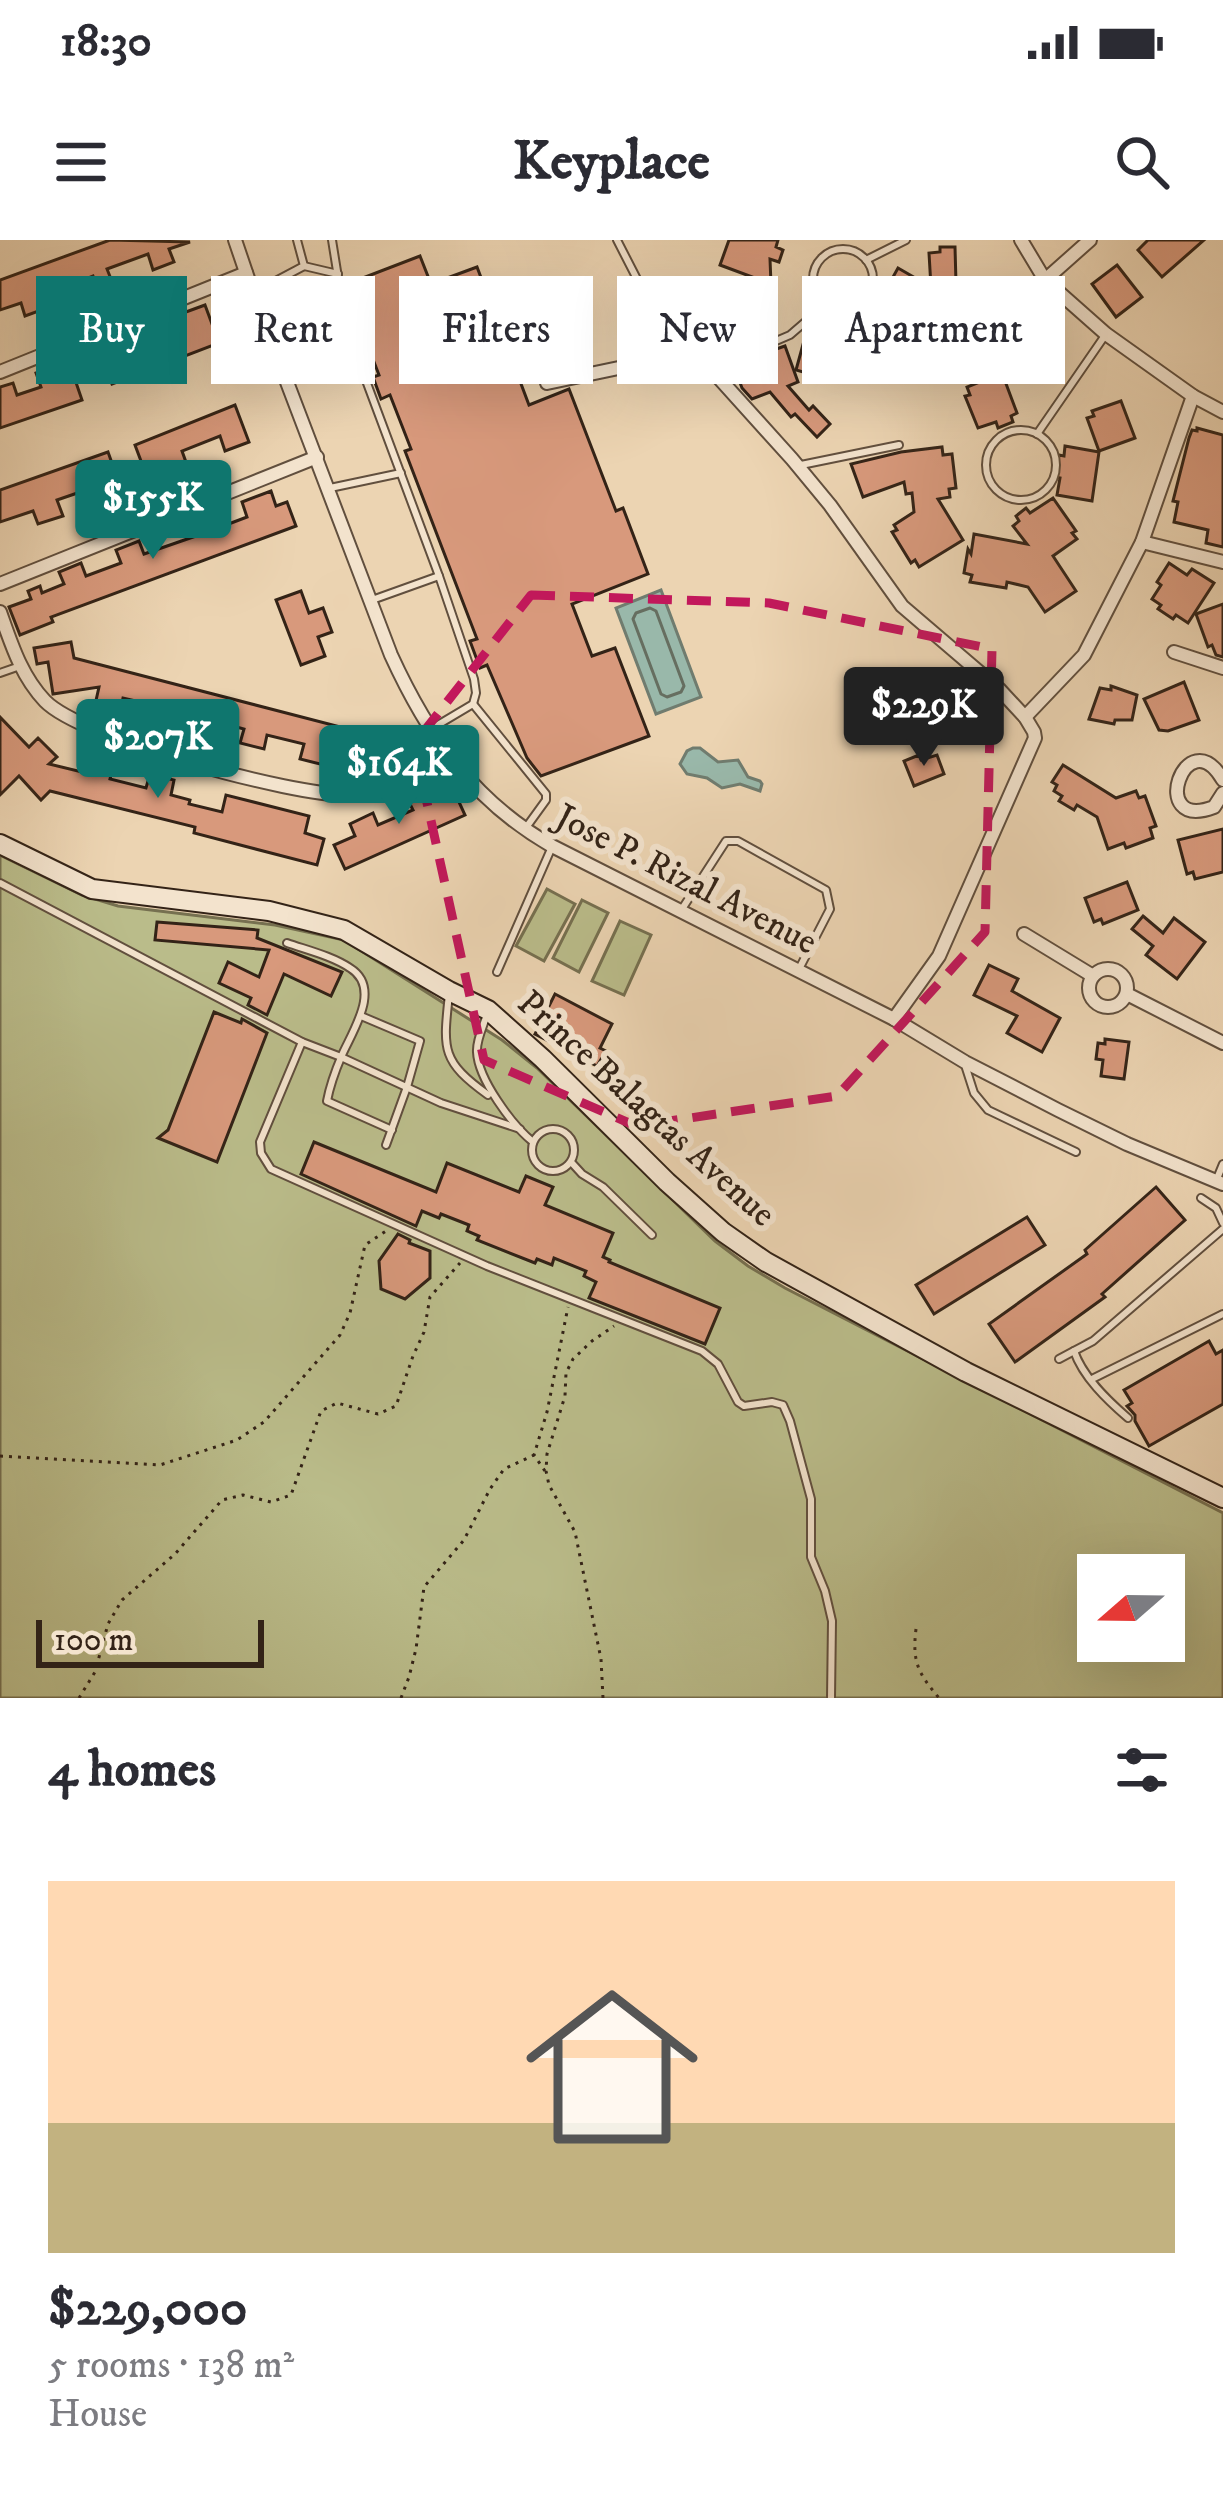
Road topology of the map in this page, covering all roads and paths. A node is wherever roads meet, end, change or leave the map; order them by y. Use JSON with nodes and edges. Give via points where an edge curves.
{"nodes":[{"id":1,"x":235,"y":240,"type":"edge"},
{"id":2,"x":297,"y":240,"type":"edge"},
{"id":3,"x":332,"y":240,"type":"edge"},
{"id":4,"x":617,"y":240,"type":"edge"},
{"id":5,"x":906,"y":240,"type":"edge"},
{"id":6,"x":1021,"y":240,"type":"edge"},
{"id":7,"x":1090,"y":240,"type":"edge"},
{"id":8,"x":866,"y":260,"type":"junction"},
{"id":9,"x":304,"y":266,"type":"junction"},
{"id":10,"x":246,"y":273,"type":"junction"},
{"id":11,"x":338,"y":274,"type":"joint"},
{"id":12,"x":247,"y":276,"type":"edge"},
{"id":13,"x":285,"y":276,"type":"edge"},
{"id":14,"x":635,"y":276,"type":"edge"},
{"id":15,"x":814,"y":276,"type":"edge"},
{"id":16,"x":873,"y":276,"type":"edge"},
{"id":17,"x":1043,"y":276,"type":"edge"},
{"id":18,"x":1050,"y":276,"type":"edge"},
{"id":19,"x":1065,"y":298,"type":"edge"},
{"id":20,"x":1106,"y":334,"type":"junction"},
{"id":21,"x":0,"y":372,"type":"edge"},
{"id":22,"x":288,"y":384,"type":"edge"},
{"id":23,"x":367,"y":384,"type":"edge"},
{"id":24,"x":724,"y":384,"type":"edge"},
{"id":25,"x":1193,"y":396,"type":"junction"},
{"id":26,"x":1223,"y":412,"type":"edge"},
{"id":27,"x":1037,"y":434,"type":"junction"},
{"id":28,"x":899,"y":445,"type":"dead end"},
{"id":29,"x":317,"y":457,"type":"junction"},
{"id":30,"x":797,"y":466,"type":"junction"},
{"id":31,"x":401,"y":473,"type":"junction"},
{"id":32,"x":330,"y":488,"type":"junction"},
{"id":33,"x":1142,"y":542,"type":"junction"},
{"id":34,"x":1223,"y":562,"type":"edge"},
{"id":35,"x":439,"y":575,"type":"junction"},
{"id":36,"x":0,"y":584,"type":"edge"},
{"id":37,"x":372,"y":600,"type":"junction"},
{"id":38,"x":0,"y":612,"type":"edge"},
{"id":39,"x":1174,"y":652,"type":"dead end"},
{"id":40,"x":20,"y":666,"type":"junction"},
{"id":41,"x":1223,"y":668,"type":"edge"},
{"id":42,"x":0,"y":673,"type":"edge"},
{"id":43,"x":473,"y":704,"type":"junction"},
{"id":44,"x":1025,"y":717,"type":"junction"},
{"id":45,"x":430,"y":730,"type":"junction"},
{"id":46,"x":452,"y":761,"type":"junction"},
{"id":47,"x":1223,"y":780,"type":"edge"},
{"id":48,"x":1223,"y":794,"type":"edge"},
{"id":49,"x":524,"y":830,"type":"junction"},
{"id":50,"x":0,"y":844,"type":"edge"},
{"id":51,"x":552,"y":846,"type":"junction"},
{"id":52,"x":0,"y":883,"type":"edge"},
{"id":53,"x":681,"y":911,"type":"junction"},
{"id":54,"x":1024,"y":934,"type":"dead end"},
{"id":55,"x":286,"y":943,"type":"dead end"},
{"id":56,"x":497,"y":972,"type":"dead end"},
{"id":57,"x":797,"y":972,"type":"junction"},
{"id":58,"x":1094,"y":976,"type":"junction"},
{"id":59,"x":449,"y":992,"type":"junction"},
{"id":60,"x":1127,"y":994,"type":"junction"},
{"id":61,"x":488,"y":1010,"type":"junction"},
{"id":62,"x":361,"y":1016,"type":"junction"},
{"id":63,"x":894,"y":1018,"type":"junction"},
{"id":64,"x":302,"y":1042,"type":"junction"},
{"id":65,"x":1223,"y":1043,"type":"edge"},
{"id":66,"x":341,"y":1057,"type":"junction"},
{"id":67,"x":965,"y":1061,"type":"junction"},
{"id":68,"x":407,"y":1087,"type":"junction"},
{"id":69,"x":491,"y":1097,"type":"junction"},
{"id":70,"x":520,"y":1129,"type":"junction"},
{"id":71,"x":392,"y":1130,"type":"junction"},
{"id":72,"x":533,"y":1142,"type":"junction"},
{"id":73,"x":386,"y":1145,"type":"dead end"},
{"id":74,"x":1076,"y":1152,"type":"dead end"},
{"id":75,"x":571,"y":1162,"type":"junction"},
{"id":76,"x":1223,"y":1164,"type":"edge"},
{"id":77,"x":1219,"y":1182,"type":"edge"},
{"id":78,"x":1201,"y":1198,"type":"dead end"},
{"id":79,"x":393,"y":1226,"type":"junction"},
{"id":80,"x":1223,"y":1226,"type":"edge"},
{"id":81,"x":652,"y":1235,"type":"dead end"},
{"id":82,"x":465,"y":1257,"type":"junction"},
{"id":83,"x":570,"y":1300,"type":"junction"},
{"id":84,"x":1223,"y":1314,"type":"edge"},
{"id":85,"x":614,"y":1326,"type":"dead end"},
{"id":86,"x":1074,"y":1351,"type":"junction"},
{"id":87,"x":1059,"y":1359,"type":"dead end"},
{"id":88,"x":1091,"y":1380,"type":"junction"},
{"id":89,"x":1128,"y":1418,"type":"dead end"},
{"id":90,"x":534,"y":1455,"type":"junction"},
{"id":91,"x":0,"y":1456,"type":"edge"},
{"id":92,"x":546,"y":1471,"type":"junction"},
{"id":93,"x":1223,"y":1498,"type":"edge"},
{"id":94,"x":916,"y":1629,"type":"dead end"},
{"id":95,"x":79,"y":1698,"type":"edge"},
{"id":96,"x":400,"y":1698,"type":"edge"},
{"id":97,"x":603,"y":1698,"type":"edge"},
{"id":98,"x":831,"y":1698,"type":"edge"},
{"id":99,"x":939,"y":1698,"type":"edge"}],
"edges":[{"from":1,"to":10,"type":"street","name":"Jose P. Rizal Avenue"},
{"from":2,"to":9,"type":"lane"},
{"from":3,"to":11,"type":"lane"},
{"from":4,"to":14,"type":"lane"},
{"from":5,"to":8,"type":"lane"},
{"from":6,"to":17,"type":"street"},
{"from":7,"to":18,"type":"street"},
{"from":8,"to":15,"type":"lane","via":[[842,249],[819,261]]},
{"from":8,"to":16,"type":"lane"},
{"from":9,"to":11,"type":"lane"},
{"from":9,"to":13,"type":"lane"},
{"from":10,"to":12,"type":"street","name":"Jose P. Rizal Avenue"},
{"from":10,"to":21,"type":"street"},
{"from":19,"to":20,"type":"street"},
{"from":20,"to":25,"type":"street"},
{"from":20,"to":27,"type":"lane"},
{"from":22,"to":29,"type":"street","name":"Jose P. Rizal Avenue"},
{"from":23,"to":31,"type":"lane"},
{"from":24,"to":30,"type":"street"},
{"from":25,"to":26,"type":"street"},
{"from":25,"to":33,"type":"street"},
{"from":27,"to":27,"type":"lane","via":[[1021,429],[998,438],[988,476],[998,491],[1032,498],[1051,484],[1055,457]]},
{"from":28,"to":30,"type":"lane"},
{"from":29,"to":32,"type":"street","name":"Jose P. Rizal Avenue"},
{"from":29,"to":36,"type":"street"},
{"from":30,"to":44,"type":"street","via":[[902,606]]},
{"from":31,"to":32,"type":"lane"},
{"from":31,"to":35,"type":"lane"},
{"from":32,"to":37,"type":"street","name":"Jose P. Rizal Avenue"},
{"from":33,"to":34,"type":"street"},
{"from":33,"to":44,"type":"street","via":[[1084,656]]},
{"from":35,"to":37,"type":"lane"},
{"from":35,"to":43,"type":"lane","via":[[474,680]]},
{"from":37,"to":45,"type":"street","name":"Jose P. Rizal Avenue"},
{"from":38,"to":40,"type":"street"},
{"from":39,"to":41,"type":"street"},
{"from":40,"to":42,"type":"lane"},
{"from":40,"to":46,"type":"street","via":[[46,702],[78,724],[315,793],[381,791]]},
{"from":43,"to":45,"type":"lane"},
{"from":43,"to":49,"type":"lane","via":[[546,794]]},
{"from":44,"to":63,"type":"street","via":[[1035,739],[939,956]]},
{"from":45,"to":46,"type":"street","name":"Jose P. Rizal Avenue"},
{"from":46,"to":49,"type":"street","name":"Jose P. Rizal Avenue"},
{"from":47,"to":48,"type":"street","via":[[1208,764],[1193,764],[1176,787],[1192,810],[1214,807]]},
{"from":49,"to":51,"type":"street","name":"Jose P. Rizal Avenue"},
{"from":50,"to":59,"type":"main road","name":"Prince Balagtas Avenue","via":[[92,890],[268,911],[344,929]]},
{"from":51,"to":53,"type":"street","name":"Jose P. Rizal Avenue"},
{"from":51,"to":56,"type":"lane"},
{"from":52,"to":64,"type":"lane"},
{"from":53,"to":57,"type":"street","name":"Jose P. Rizal Avenue"},
{"from":53,"to":57,"type":"lane","via":[[717,852],[738,841],[826,890],[830,909]]},
{"from":54,"to":58,"type":"street"},
{"from":55,"to":62,"type":"lane","via":[[360,976]]},
{"from":57,"to":63,"type":"street","name":"Jose P. Rizal Avenue"},
{"from":58,"to":60,"type":"street","via":[[1118,972]]},
{"from":58,"to":60,"type":"street","via":[[1089,989],[1100,1006],[1119,1005]]},
{"from":59,"to":61,"type":"main road","name":"Prince Balagtas Avenue"},
{"from":59,"to":69,"type":"lane","via":[[454,1068]]},
{"from":60,"to":65,"type":"street"},
{"from":61,"to":69,"type":"lane","via":[[476,1051]]},
{"from":61,"to":93,"type":"main road","name":"Prince Balagtas Avenue","via":[[723,1232],[766,1262]]},
{"from":62,"to":66,"type":"lane"},
{"from":62,"to":68,"type":"lane","via":[[420,1041]]},
{"from":63,"to":67,"type":"street","name":"Jose P. Rizal Avenue"},
{"from":64,"to":66,"type":"lane"},
{"from":64,"to":79,"type":"lane","via":[[260,1142],[265,1163]]},
{"from":66,"to":68,"type":"lane"},
{"from":66,"to":71,"type":"lane","via":[[329,1103]]},
{"from":67,"to":74,"type":"lane","via":[[988,1110]]},
{"from":67,"to":77,"type":"street","name":"Jose P. Rizal Avenue"},
{"from":68,"to":70,"type":"lane"},
{"from":68,"to":71,"type":"lane"},
{"from":69,"to":70,"type":"lane"},
{"from":70,"to":72,"type":"lane"},
{"from":71,"to":73,"type":"lane"},
{"from":72,"to":75,"type":"lane","via":[[543,1168],[553,1172]]},
{"from":72,"to":75,"type":"lane","via":[[540,1132],[563,1130],[575,1150]]},
{"from":75,"to":81,"type":"lane"},
{"from":76,"to":77,"type":"lane"},
{"from":78,"to":80,"type":"lane"},
{"from":79,"to":82,"type":"lane"},
{"from":79,"to":91,"type":"path","via":[[365,1245],[340,1335],[264,1422],[237,1440],[160,1465]]},
{"from":80,"to":86,"type":"lane"},
{"from":82,"to":83,"type":"lane"},
{"from":82,"to":95,"type":"path","via":[[430,1297],[395,1406],[378,1414],[337,1403],[321,1411],[291,1496],[222,1500],[122,1600]]},
{"from":83,"to":90,"type":"path"},
{"from":83,"to":98,"type":"lane","via":[[702,1351],[744,1406],[783,1405],[811,1499],[811,1557],[832,1622]]},
{"from":84,"to":88,"type":"lane"},
{"from":85,"to":92,"type":"path","via":[[566,1373]]},
{"from":86,"to":87,"type":"lane"},
{"from":86,"to":88,"type":"lane"},
{"from":88,"to":89,"type":"lane"},
{"from":90,"to":92,"type":"path"},
{"from":90,"to":96,"type":"path","via":[[504,1469],[464,1540],[424,1587]]},
{"from":92,"to":97,"type":"path","via":[[575,1532]]},
{"from":94,"to":99,"type":"path","via":[[913,1653]]}]}
